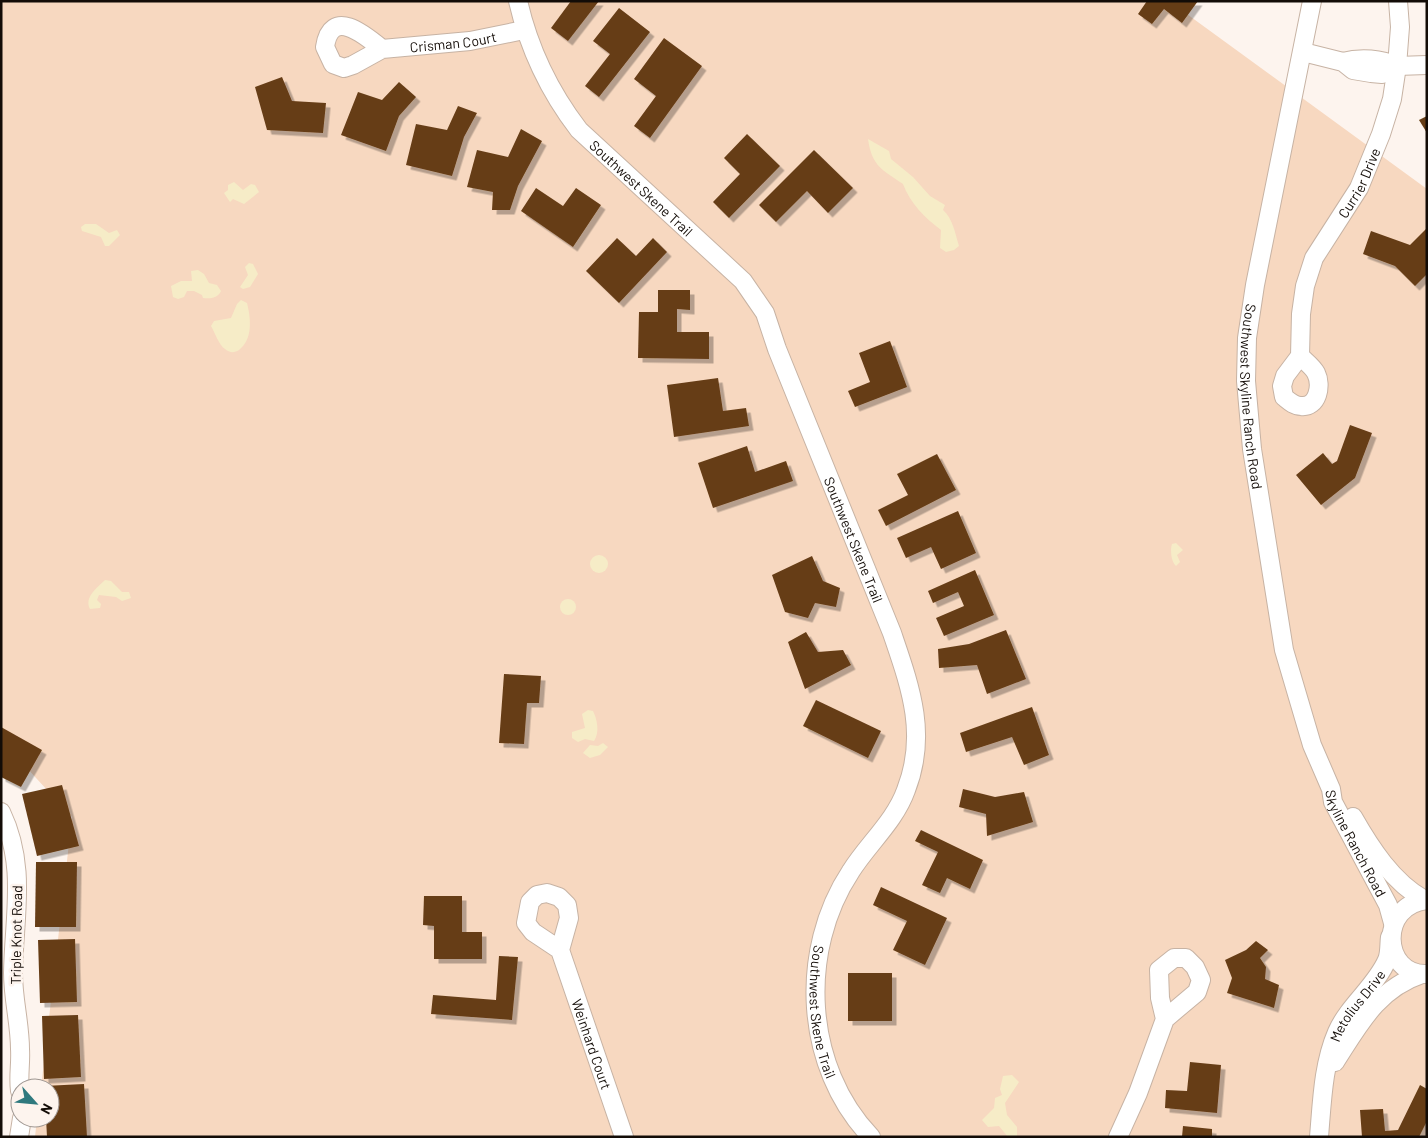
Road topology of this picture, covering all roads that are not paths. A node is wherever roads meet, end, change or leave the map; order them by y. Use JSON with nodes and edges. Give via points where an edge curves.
{"nodes":[{"id":1,"x":518,"y":1,"type":"edge"},
{"id":2,"x":1312,"y":1,"type":"edge"},
{"id":3,"x":1398,"y":1,"type":"edge"},
{"id":4,"x":524,"y":30,"type":"junction"},
{"id":5,"x":382,"y":49,"type":"dead end"},
{"id":6,"x":1303,"y":52,"type":"junction"},
{"id":7,"x":1427,"y":65,"type":"edge"},
{"id":8,"x":1397,"y":66,"type":"junction"},
{"id":9,"x":1300,"y":356,"type":"dead end"},
{"id":10,"x":1331,"y":789,"type":"junction"},
{"id":11,"x":1,"y":812,"type":"edge"},
{"id":12,"x":1426,"y":900,"type":"edge"},
{"id":13,"x":1392,"y":930,"type":"junction"},
{"id":14,"x":560,"y":950,"type":"dead end"},
{"id":15,"x":1424,"y":974,"type":"edge"},
{"id":16,"x":1165,"y":1019,"type":"dead end"},
{"id":17,"x":1326,"y":1075,"type":"junction"},
{"id":18,"x":14,"y":1078,"type":"edge"},
{"id":19,"x":624,"y":1137,"type":"edge"},
{"id":20,"x":871,"y":1137,"type":"edge"},
{"id":21,"x":1118,"y":1137,"type":"edge"},
{"id":22,"x":1318,"y":1137,"type":"edge"}],
"edges":[{"from":1,"to":4,"type":"street","name":"Southwest Skene Trail"},
{"from":2,"to":6,"type":"street","name":"Southwest Skyline Ranch Road"},
{"from":3,"to":8,"type":"street","name":"Currier Drive"},
{"from":4,"to":5,"type":"street","name":"Crisman Court","via":[[470,41]]},
{"from":4,"to":20,"type":"street","name":"Southwest Skene Trail","via":[[558,103],[579,130],[743,282],[765,313],[892,633],[906,676],[915,706],[917,734],[906,790],[893,816],[850,872],[831,906],[823,933],[816,987],[820,1041],[829,1072],[843,1101]]},
{"from":6,"to":8,"type":"street","via":[[1343,62],[1353,70],[1377,74]]},
{"from":6,"to":10,"type":"street","name":"Southwest Skyline Ranch Road","via":[[1255,285],[1247,338],[1246,381],[1252,449],[1284,650],[1312,745]]},
{"from":7,"to":8,"type":"street"},
{"from":8,"to":9,"type":"street","name":"Currier Drive","via":[[1392,99],[1359,188],[1314,258],[1305,286]]},
{"from":10,"to":12,"type":"street","name":"Skyline Ranch Road","via":[[1399,881]]},
{"from":10,"to":13,"type":"street","name":"Skyline Ranch Road","via":[[1333,802],[1388,905]]},
{"from":11,"to":18,"type":"street","name":"Triple Knot Road","via":[[15,847],[18,875],[13,975],[21,1051]]},
{"from":12,"to":13,"type":"street","via":[[1404,908]]},
{"from":13,"to":15,"type":"street","name":"Skyline Ranch Road","via":[[1396,957],[1409,969]]},
{"from":13,"to":17,"type":"street","name":"Metolius Drive","via":[[1383,968],[1338,1030],[1328,1056]]},
{"from":14,"to":19,"type":"street","name":"Weinhard Court"},
{"from":15,"to":17,"type":"street","name":"Metolius Drive","via":[[1403,980],[1391,988],[1366,1014]]},
{"from":16,"to":21,"type":"street"},
{"from":17,"to":22,"type":"street","name":"Metolius Drive"}]}
